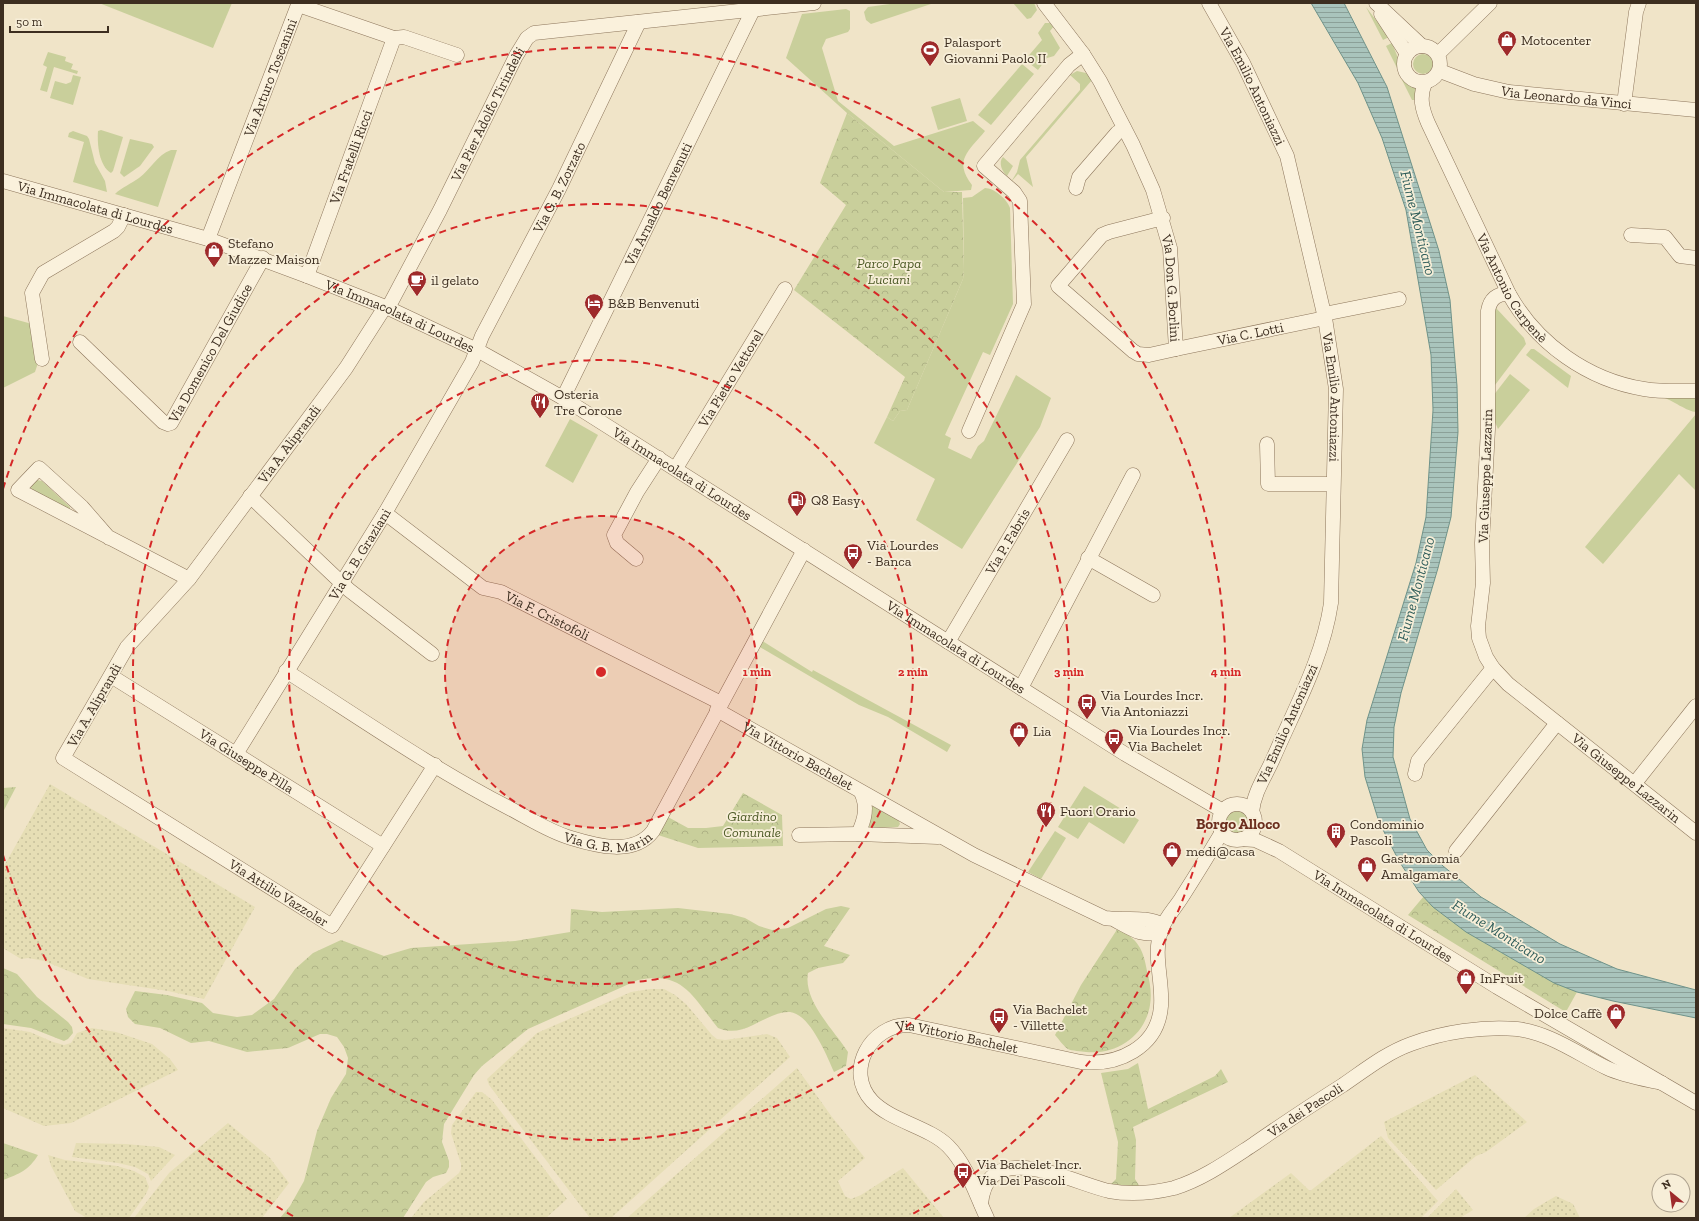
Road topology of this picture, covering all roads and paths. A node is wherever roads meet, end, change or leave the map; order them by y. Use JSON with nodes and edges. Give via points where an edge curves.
{"nodes":[{"id":1,"x":1044,"y":3,"type":"edge"},
{"id":2,"x":1209,"y":3,"type":"edge"},
{"id":3,"x":1375,"y":3,"type":"edge"},
{"id":4,"x":1490,"y":3,"type":"edge"},
{"id":5,"x":1639,"y":3,"type":"edge"},
{"id":6,"x":807,"y":4,"type":"edge"},
{"id":7,"x":753,"y":10,"type":"junction"},
{"id":8,"x":639,"y":22,"type":"junction"},
{"id":9,"x":394,"y":38,"type":"junction"},
{"id":10,"x":1422,"y":46,"type":"junction"},
{"id":11,"x":1083,"y":54,"type":"junction"},
{"id":12,"x":1406,"y":54,"type":"junction"},
{"id":13,"x":1438,"y":54,"type":"junction"},
{"id":14,"x":457,"y":55,"type":"dead end"},
{"id":15,"x":1440,"y":71,"type":"junction"},
{"id":16,"x":1425,"y":83,"type":"junction"},
{"id":17,"x":1624,"y":104,"type":"junction"},
{"id":18,"x":1696,"y":110,"type":"edge"},
{"id":19,"x":1124,"y":128,"type":"junction"},
{"id":20,"x":3,"y":181,"type":"edge"},
{"id":21,"x":1076,"y":188,"type":"dead end"},
{"id":22,"x":124,"y":215,"type":"junction"},
{"id":23,"x":1163,"y":218,"type":"junction"},
{"id":24,"x":1631,"y":235,"type":"dead end"},
{"id":25,"x":208,"y":239,"type":"junction"},
{"id":26,"x":263,"y":258,"type":"junction"},
{"id":27,"x":1696,"y":258,"type":"edge"},
{"id":28,"x":307,"y":276,"type":"junction"},
{"id":29,"x":785,"y":289,"type":"dead end"},
{"id":30,"x":1509,"y":294,"type":"junction"},
{"id":31,"x":1399,"y":299,"type":"dead end"},
{"id":32,"x":386,"y":308,"type":"junction"},
{"id":33,"x":1325,"y":316,"type":"junction"},
{"id":34,"x":80,"y":342,"type":"dead end"},
{"id":35,"x":1176,"y":348,"type":"junction"},
{"id":36,"x":477,"y":350,"type":"junction"},
{"id":37,"x":42,"y":359,"type":"dead end"},
{"id":38,"x":1696,"y":391,"type":"edge"},
{"id":39,"x":563,"y":398,"type":"junction"},
{"id":40,"x":969,"y":431,"type":"dead end"},
{"id":41,"x":1067,"y":440,"type":"dead end"},
{"id":42,"x":1267,"y":444,"type":"dead end"},
{"id":43,"x":659,"y":458,"type":"junction"},
{"id":44,"x":676,"y":468,"type":"junction"},
{"id":45,"x":1133,"y":475,"type":"dead end"},
{"id":46,"x":1334,"y":484,"type":"junction"},
{"id":47,"x":250,"y":496,"type":"junction"},
{"id":48,"x":386,"y":512,"type":"junction"},
{"id":49,"x":109,"y":538,"type":"junction"},
{"id":50,"x":804,"y":550,"type":"junction"},
{"id":51,"x":1088,"y":558,"type":"junction"},
{"id":52,"x":636,"y":559,"type":"dead end"},
{"id":53,"x":189,"y":580,"type":"junction"},
{"id":54,"x":342,"y":583,"type":"junction"},
{"id":55,"x":1153,"y":595,"type":"dead end"},
{"id":56,"x":948,"y":642,"type":"junction"},
{"id":57,"x":432,"y":654,"type":"dead end"},
{"id":58,"x":1493,"y":668,"type":"junction"},
{"id":59,"x":286,"y":672,"type":"junction"},
{"id":60,"x":110,"y":676,"type":"junction"},
{"id":61,"x":1021,"y":688,"type":"junction"},
{"id":62,"x":719,"y":706,"type":"junction"},
{"id":63,"x":1696,"y":706,"type":"edge"},
{"id":64,"x":1557,"y":722,"type":"junction"},
{"id":65,"x":236,"y":754,"type":"junction"},
{"id":66,"x":63,"y":758,"type":"joint"},
{"id":67,"x":435,"y":765,"type":"junction"},
{"id":68,"x":1415,"y":774,"type":"dead end"},
{"id":69,"x":1635,"y":783,"type":"junction"},
{"id":70,"x":861,"y":792,"type":"junction"},
{"id":71,"x":1251,"y":810,"type":"junction"},
{"id":72,"x":1223,"y":824,"type":"junction"},
{"id":73,"x":1696,"y":832,"type":"edge"},
{"id":74,"x":858,"y":834,"type":"junction"},
{"id":75,"x":799,"y":835,"type":"dead end"},
{"id":76,"x":943,"y":838,"type":"junction"},
{"id":77,"x":1242,"y":840,"type":"junction"},
{"id":78,"x":1269,"y":845,"type":"junction"},
{"id":79,"x":383,"y":846,"type":"junction"},
{"id":80,"x":1456,"y":850,"type":"dead end"},
{"id":81,"x":1179,"y":901,"type":"junction"},
{"id":82,"x":1142,"y":918,"type":"junction"},
{"id":83,"x":1114,"y":919,"type":"junction"},
{"id":84,"x":1162,"y":928,"type":"junction"},
{"id":85,"x":1140,"y":934,"type":"junction"},
{"id":86,"x":1157,"y":963,"type":"junction"},
{"id":87,"x":1662,"y":1083,"type":"junction"},
{"id":88,"x":1696,"y":1102,"type":"edge"},
{"id":89,"x":981,"y":1204,"type":"junction"},
{"id":90,"x":987,"y":1218,"type":"edge"}],
"edges":[{"from":1,"to":11,"type":"street","name":"Via Don G. Borlini"},
{"from":2,"to":33,"type":"street","name":"Via Emilio Antoniazzi","via":[[1242,63],[1287,156]]},
{"from":3,"to":10,"type":"street"},
{"from":3,"to":12,"type":"street"},
{"from":4,"to":13,"type":"street"},
{"from":5,"to":17,"type":"street"},
{"from":6,"to":7,"type":"street","name":"Via Pier Adolfo Tirindelli"},
{"from":7,"to":8,"type":"street","name":"Via Pier Adolfo Tirindelli"},
{"from":7,"to":39,"type":"street","name":"Via Arnaldo Benvenuti"},
{"from":8,"to":32,"type":"street","name":"Via Pier Adolfo Tirindelli","via":[[534,33],[527,38],[440,210]]},
{"from":8,"to":36,"type":"street","name":"Via G. B. Zorzato","via":[[559,189]]},
{"from":9,"to":14,"type":"street","name":"Via Arturo Toscanini","via":[[404,37]]},
{"from":9,"to":25,"type":"street","name":"Via Arturo Toscanini","via":[[298,5]]},
{"from":9,"to":28,"type":"street","name":"Via Fratelli Ricci"},
{"from":10,"to":12,"type":"street"},
{"from":10,"to":13,"type":"street","via":[[1434,49]]},
{"from":11,"to":19,"type":"street","name":"Via Don G. Borlini"},
{"from":11,"to":40,"type":"street","via":[[1069,65],[984,166],[1014,192],[1020,201],[1024,304]]},
{"from":12,"to":16,"type":"street","via":[[1404,66],[1409,77],[1413,81]]},
{"from":13,"to":15,"type":"street"},
{"from":15,"to":16,"type":"street","via":[[1431,81]]},
{"from":15,"to":17,"type":"street","name":"Via Leonardo da Vinci","via":[[1474,84],[1509,92]]},
{"from":16,"to":30,"type":"street","name":"Via Antonio Carpenè","via":[[1421,95],[1423,112]]},
{"from":17,"to":18,"type":"street","name":"Via Leonardo da Vinci"},
{"from":19,"to":21,"type":"street","via":[[1079,176]]},
{"from":19,"to":23,"type":"street","name":"Via Don G. Borlini"},
{"from":20,"to":22,"type":"street","name":"Via Immacolata di Lourdes"},
{"from":22,"to":25,"type":"street","name":"Via Immacolata di Lourdes"},
{"from":22,"to":37,"type":"street","via":[[118,227],[43,272],[32,293]]},
{"from":23,"to":35,"type":"street","name":"Via Don G. Borlini","via":[[1170,248]]},
{"from":23,"to":35,"type":"street","name":"Via Don G. Borlini","via":[[1102,235],[1058,286],[1138,354],[1149,355]]},
{"from":24,"to":27,"type":"street","via":[[1665,238],[1680,256]]},
{"from":25,"to":26,"type":"street","name":"Via Immacolata di Lourdes"},
{"from":26,"to":28,"type":"street","name":"Via Immacolata di Lourdes"},
{"from":26,"to":34,"type":"street","name":"Via Domenico Del Giudice","via":[[171,423],[163,422]]},
{"from":28,"to":32,"type":"street","name":"Via Immacolata di Lourdes"},
{"from":29,"to":44,"type":"street","name":"Via Pietro Vettorel"},
{"from":30,"to":38,"type":"street","name":"Via Antonio Carpenè","via":[[1524,319],[1547,344],[1597,375],[1643,389]]},
{"from":30,"to":58,"type":"street","name":"Via Giuseppe Lazzarin","via":[[1491,300],[1488,310],[1488,429],[1482,543],[1483,583],[1478,626],[1482,648]]},
{"from":31,"to":33,"type":"street","name":"Via C. Lotti"},
{"from":32,"to":36,"type":"street","name":"Via Immacolata di Lourdes"},
{"from":32,"to":47,"type":"street","name":"Via A. Aliprandi","via":[[346,368]]},
{"from":33,"to":35,"type":"street","name":"Via C. Lotti"},
{"from":33,"to":46,"type":"street","name":"Via Emilio Antoniazzi","via":[[1336,389]]},
{"from":36,"to":39,"type":"street","name":"Via Immacolata di Lourdes"},
{"from":36,"to":48,"type":"street","name":"Via G. B. Graziani"},
{"from":39,"to":43,"type":"street","name":"Via Immacolata di Lourdes"},
{"from":41,"to":56,"type":"street","name":"Via P. Fabris"},
{"from":42,"to":46,"type":"street","via":[[1268,484]]},
{"from":43,"to":44,"type":"street","name":"Via Immacolata di Lourdes"},
{"from":43,"to":52,"type":"street","via":[[614,535],[617,543]]},
{"from":44,"to":50,"type":"street","name":"Via Immacolata di Lourdes"},
{"from":45,"to":51,"type":"street"},
{"from":46,"to":71,"type":"street","name":"Via Emilio Antoniazzi","via":[[1331,603],[1328,626],[1321,648]]},
{"from":47,"to":53,"type":"street","name":"Via A. Aliprandi"},
{"from":47,"to":54,"type":"street"},
{"from":48,"to":54,"type":"street","name":"Via G. B. Graziani"},
{"from":48,"to":62,"type":"street","name":"Via F. Cristofoli","via":[[483,588],[501,592]]},
{"from":49,"to":49,"type":"street","via":[[82,507],[39,468],[18,490]]},
{"from":49,"to":53,"type":"street"},
{"from":50,"to":56,"type":"street","name":"Via Immacolata di Lourdes"},
{"from":50,"to":62,"type":"street","name":"Via G. B. Marin"},
{"from":51,"to":55,"type":"street"},
{"from":51,"to":61,"type":"street"},
{"from":53,"to":60,"type":"street","name":"Via A. Aliprandi","via":[[133,640]]},
{"from":54,"to":57,"type":"street"},
{"from":54,"to":59,"type":"street","name":"Via G. B. Graziani"},
{"from":56,"to":61,"type":"street","name":"Via Immacolata di Lourdes"},
{"from":58,"to":64,"type":"street","name":"Via Giuseppe Lazzarin","via":[[1508,684]]},
{"from":58,"to":68,"type":"street","via":[[1418,761]]},
{"from":59,"to":65,"type":"street","name":"Via G. B. Graziani"},
{"from":59,"to":67,"type":"street","name":"Via G. B. Marin"},
{"from":60,"to":65,"type":"street","name":"Via Giuseppe Pilla"},
{"from":60,"to":66,"type":"street","name":"Via A. Aliprandi"},
{"from":61,"to":72,"type":"street","name":"Via Immacolata di Lourdes","via":[[1169,781]]},
{"from":62,"to":67,"type":"street","name":"Via G. B. Marin","via":[[653,831],[641,842],[628,846],[615,847],[570,838],[474,790]]},
{"from":62,"to":70,"type":"street","name":"Via Vittorio Bachelet"},
{"from":63,"to":69,"type":"street"},
{"from":64,"to":69,"type":"street","name":"Via Giuseppe Lazzarin"},
{"from":64,"to":80,"type":"street"},
{"from":65,"to":79,"type":"street","name":"Via Giuseppe Pilla"},
{"from":66,"to":79,"type":"street","name":"Via Attilio Vazzoler","via":[[332,926]]},
{"from":67,"to":79,"type":"street","name":"Via Attilio Vazzoler"},
{"from":69,"to":73,"type":"street","name":"Via Giuseppe Lazzarin"},
{"from":70,"to":74,"type":"street","via":[[866,803]]},
{"from":70,"to":76,"type":"street","name":"Via Vittorio Bachelet"},
{"from":71,"to":72,"type":"street","via":[[1233,805]]},
{"from":71,"to":77,"type":"street","via":[[1250,834]]},
{"from":71,"to":78,"type":"street","name":"Via Immacolata di Lourdes"},
{"from":72,"to":77,"type":"street","via":[[1231,839]]},
{"from":72,"to":81,"type":"street","name":"Via Vittorio Bachelet","via":[[1208,857]]},
{"from":74,"to":75,"type":"street"},
{"from":74,"to":76,"type":"street"},
{"from":76,"to":83,"type":"street","name":"Via Vittorio Bachelet","via":[[1069,902],[1105,918]]},
{"from":77,"to":78,"type":"street","name":"Via Immacolata di Lourdes","via":[[1255,840]]},
{"from":78,"to":87,"type":"street","name":"Via Immacolata di Lourdes","via":[[1496,987]]},
{"from":81,"to":82,"type":"street","via":[[1158,914]]},
{"from":81,"to":84,"type":"street","name":"Via Vittorio Bachelet"},
{"from":82,"to":83,"type":"street","name":"Via Vittorio Bachelet"},
{"from":82,"to":84,"type":"street","name":"Via Vittorio Bachelet","via":[[1154,920]]},
{"from":83,"to":85,"type":"street","name":"Via Vittorio Bachelet"},
{"from":84,"to":85,"type":"street","via":[[1152,934]]},
{"from":84,"to":86,"type":"street","name":"Via Vittorio Bachelet"},
{"from":85,"to":86,"type":"street","via":[[1149,944]]},
{"from":86,"to":89,"type":"street","name":"Via Vittorio Bachelet","via":[[1161,1008],[1155,1027],[1141,1046],[1115,1061],[1098,1064],[1081,1062],[909,1025],[892,1026],[868,1046],[862,1062],[862,1075],[864,1088],[871,1100],[947,1145],[959,1160]]},
{"from":87,"to":88,"type":"street"},
{"from":87,"to":89,"type":"street","name":"Via dei Pascoli","via":[[1609,1069],[1550,1039],[1530,1032],[1491,1029],[1444,1035],[1411,1044],[1380,1060],[1226,1162],[1191,1182],[1155,1191],[1126,1193],[1038,1170],[1016,1167],[993,1177],[984,1189]]},
{"from":89,"to":90,"type":"street"}]}
